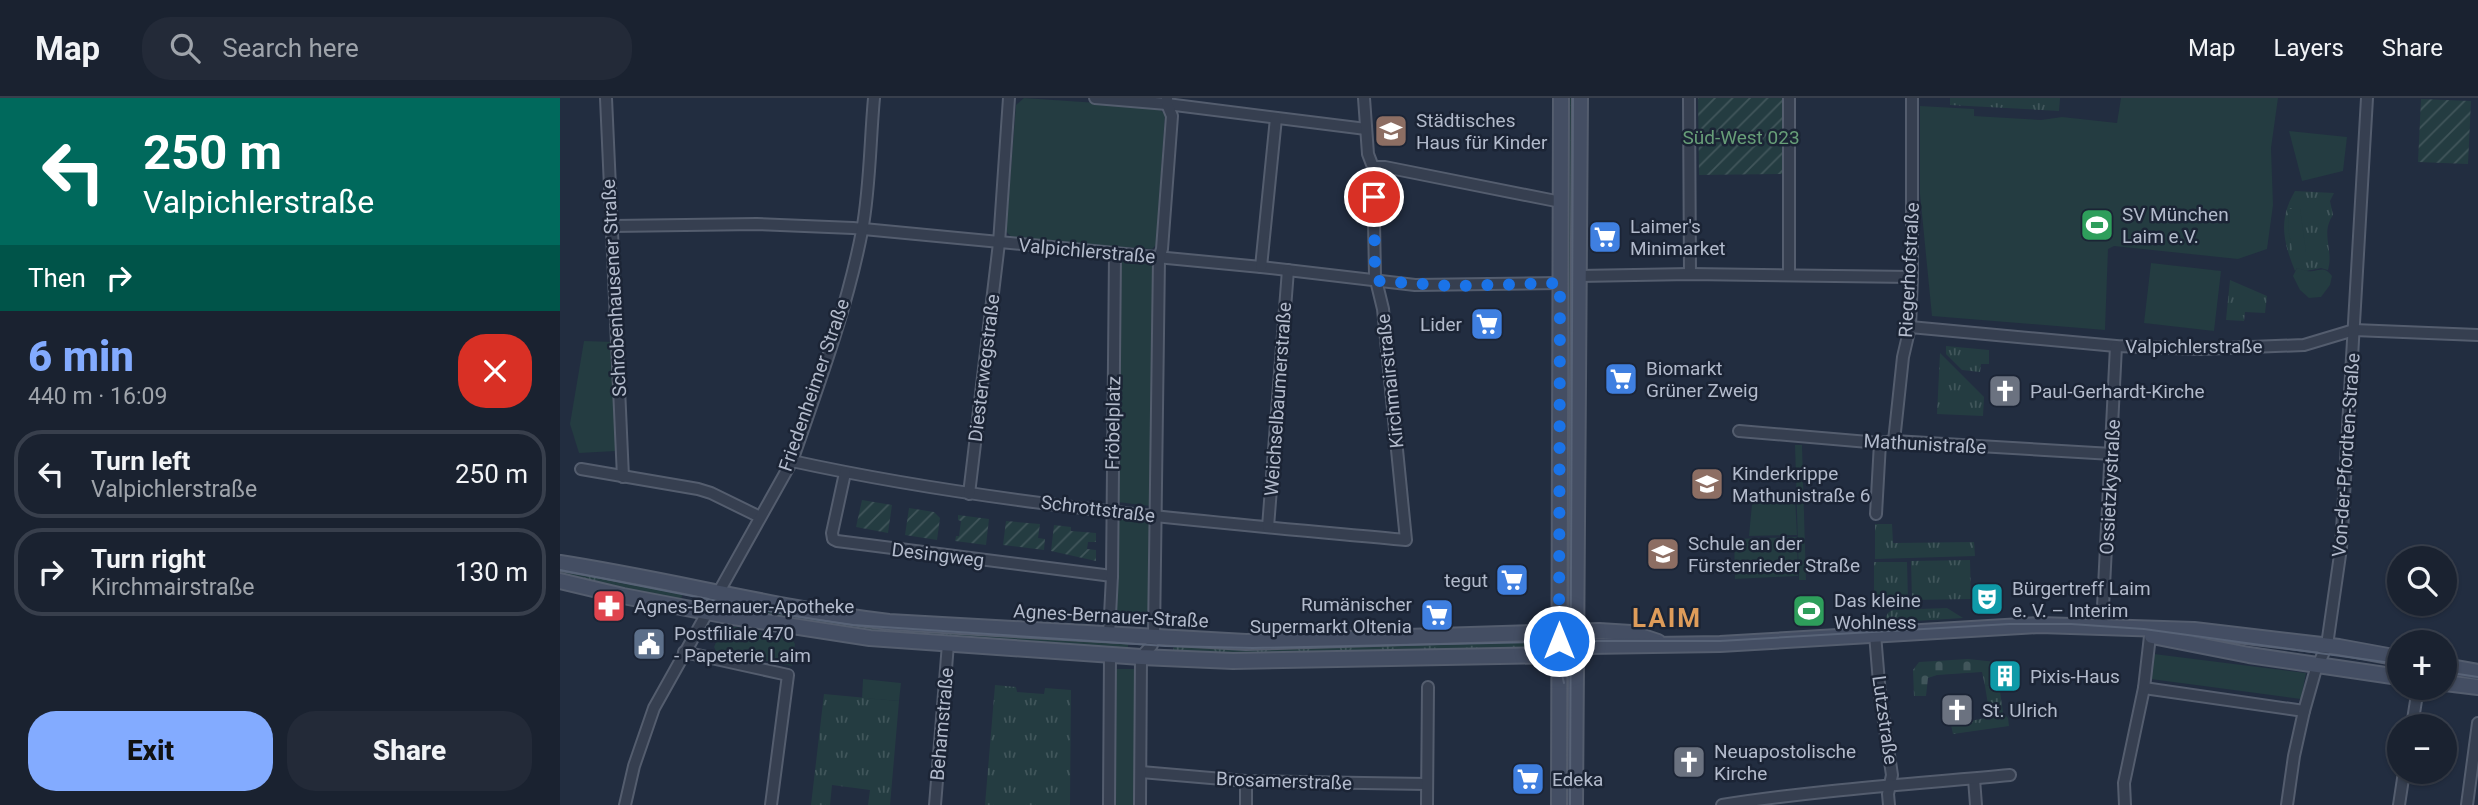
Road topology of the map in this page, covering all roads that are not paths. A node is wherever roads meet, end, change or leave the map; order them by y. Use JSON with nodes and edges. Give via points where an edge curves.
{"nodes":[{"id":1,"x":606,"y":98,"type":"edge"},
{"id":2,"x":874,"y":98,"type":"edge"},
{"id":3,"x":1009,"y":98,"type":"edge"},
{"id":4,"x":1095,"y":98,"type":"edge"},
{"id":5,"x":1364,"y":98,"type":"edge"},
{"id":6,"x":1561,"y":98,"type":"edge"},
{"id":7,"x":1580,"y":98,"type":"edge"},
{"id":8,"x":1689,"y":98,"type":"edge"},
{"id":9,"x":1789,"y":98,"type":"edge"},
{"id":10,"x":1912,"y":98,"type":"edge"},
{"id":11,"x":2367,"y":98,"type":"edge"},
{"id":12,"x":1167,"y":101,"type":"edge"},
{"id":13,"x":1276,"y":118,"type":"junction"},
{"id":14,"x":1366,"y":129,"type":"junction"},
{"id":15,"x":1373,"y":167,"type":"junction"},
{"id":16,"x":1561,"y":202,"type":"junction"},
{"id":17,"x":613,"y":226,"type":"junction"},
{"id":18,"x":863,"y":229,"type":"junction"},
{"id":19,"x":999,"y":243,"type":"junction"},
{"id":20,"x":1115,"y":254,"type":"junction"},
{"id":21,"x":1159,"y":258,"type":"junction"},
{"id":22,"x":1261,"y":267,"type":"junction"},
{"id":23,"x":1288,"y":270,"type":"junction"},
{"id":24,"x":1690,"y":274,"type":"junction"},
{"id":25,"x":1579,"y":275,"type":"junction"},
{"id":26,"x":1789,"y":275,"type":"junction"},
{"id":27,"x":1912,"y":277,"type":"junction"},
{"id":28,"x":1378,"y":281,"type":"junction"},
{"id":29,"x":1554,"y":283,"type":"junction"},
{"id":30,"x":1910,"y":327,"type":"junction"},
{"id":31,"x":2354,"y":330,"type":"junction"},
{"id":32,"x":2478,"y":335,"type":"edge"},
{"id":33,"x":2116,"y":346,"type":"junction"},
{"id":34,"x":1739,"y":431,"type":"dead end"},
{"id":35,"x":1894,"y":441,"type":"junction"},
{"id":36,"x":1880,"y":443,"type":"junction"},
{"id":37,"x":2112,"y":454,"type":"junction"},
{"id":38,"x":792,"y":461,"type":"junction"},
{"id":39,"x":581,"y":469,"type":"dead end"},
{"id":40,"x":845,"y":473,"type":"junction"},
{"id":41,"x":623,"y":477,"type":"junction"},
{"id":42,"x":968,"y":494,"type":"junction"},
{"id":43,"x":1112,"y":510,"type":"junction"},
{"id":44,"x":1876,"y":514,"type":"dead end"},
{"id":45,"x":1156,"y":516,"type":"junction"},
{"id":46,"x":760,"y":517,"type":"junction"},
{"id":47,"x":1268,"y":527,"type":"junction"},
{"id":48,"x":1406,"y":540,"type":"joint"},
{"id":49,"x":560,"y":563,"type":"edge"},
{"id":50,"x":1112,"y":576,"type":"junction"},
{"id":51,"x":560,"y":581,"type":"edge"},
{"id":52,"x":719,"y":592,"type":"junction"},
{"id":53,"x":706,"y":612,"type":"junction"},
{"id":54,"x":2108,"y":628,"type":"junction"},
{"id":55,"x":1576,"y":631,"type":"junction"},
{"id":56,"x":1559,"y":632,"type":"junction"},
{"id":57,"x":1875,"y":634,"type":"junction"},
{"id":58,"x":1109,"y":635,"type":"junction"},
{"id":59,"x":1154,"y":636,"type":"junction"},
{"id":60,"x":2150,"y":636,"type":"junction"},
{"id":61,"x":1663,"y":643,"type":"junction"},
{"id":62,"x":948,"y":644,"type":"junction"},
{"id":63,"x":2327,"y":645,"type":"junction"},
{"id":64,"x":1576,"y":648,"type":"junction"},
{"id":65,"x":684,"y":652,"type":"junction"},
{"id":66,"x":1110,"y":654,"type":"junction"},
{"id":67,"x":1559,"y":655,"type":"junction"},
{"id":68,"x":2387,"y":655,"type":"edge"},
{"id":69,"x":1141,"y":657,"type":"junction"},
{"id":70,"x":2318,"y":664,"type":"junction"},
{"id":71,"x":2457,"y":668,"type":"edge"},
{"id":72,"x":2478,"y":671,"type":"edge"},
{"id":73,"x":2387,"y":675,"type":"edge"},
{"id":74,"x":2457,"y":684,"type":"edge"},
{"id":75,"x":2478,"y":687,"type":"edge"},
{"id":76,"x":1429,"y":688,"type":"dead end"},
{"id":77,"x":2144,"y":688,"type":"junction"},
{"id":78,"x":2304,"y":711,"type":"junction"},
{"id":79,"x":2478,"y":723,"type":"edge"},
{"id":80,"x":1141,"y":772,"type":"junction"},
{"id":81,"x":2010,"y":775,"type":"dead end"},
{"id":82,"x":1973,"y":779,"type":"junction"},
{"id":83,"x":1246,"y":781,"type":"junction"},
{"id":84,"x":1427,"y":784,"type":"junction"},
{"id":85,"x":2402,"y":784,"type":"edge"},
{"id":86,"x":1890,"y":785,"type":"junction"},
{"id":87,"x":1773,"y":801,"type":"edge"},
{"id":88,"x":625,"y":805,"type":"edge"},
{"id":89,"x":771,"y":805,"type":"edge"},
{"id":90,"x":935,"y":805,"type":"edge"},
{"id":91,"x":1109,"y":805,"type":"edge"},
{"id":92,"x":1140,"y":805,"type":"edge"},
{"id":93,"x":1247,"y":805,"type":"edge"},
{"id":94,"x":1427,"y":805,"type":"edge"},
{"id":95,"x":1559,"y":805,"type":"edge"},
{"id":96,"x":1575,"y":805,"type":"edge"},
{"id":97,"x":1722,"y":805,"type":"edge"},
{"id":98,"x":1889,"y":805,"type":"edge"},
{"id":99,"x":1976,"y":805,"type":"edge"},
{"id":100,"x":2124,"y":805,"type":"edge"},
{"id":101,"x":2287,"y":805,"type":"edge"},
{"id":102,"x":2399,"y":805,"type":"edge"},
{"id":103,"x":2467,"y":805,"type":"edge"}],
"edges":[{"from":1,"to":17,"type":"street","name":"Schrobenhausener Straße"},
{"from":2,"to":18,"type":"street","name":"Friedenheimer Straße"},
{"from":3,"to":19,"type":"street","name":"Diesterwegstraße"},
{"from":4,"to":12,"type":"street"},
{"from":5,"to":14,"type":"street","name":"Kirchmairstraße"},
{"from":6,"to":16,"type":"main road"},
{"from":7,"to":25,"type":"main road"},
{"from":8,"to":24,"type":"street"},
{"from":9,"to":26,"type":"street"},
{"from":10,"to":27,"type":"street","name":"Riegerhofstraße"},
{"from":11,"to":31,"type":"street","name":"Von-der-Pfordten-Straße"},
{"from":12,"to":13,"type":"street"},
{"from":12,"to":21,"type":"street","via":[[1172,116]]},
{"from":13,"to":14,"type":"street"},
{"from":13,"to":22,"type":"street"},
{"from":14,"to":15,"type":"street","name":"Kirchmairstraße"},
{"from":15,"to":16,"type":"street"},
{"from":15,"to":28,"type":"street","name":"Kirchmairstraße"},
{"from":16,"to":29,"type":"main road"},
{"from":17,"to":18,"type":"street","name":"Valpichlerstraße"},
{"from":17,"to":41,"type":"street","name":"Schrobenhausener Straße"},
{"from":18,"to":19,"type":"street","name":"Valpichlerstraße"},
{"from":18,"to":38,"type":"street","name":"Friedenheimer Straße","via":[[834,337]]},
{"from":19,"to":20,"type":"street","name":"Valpichlerstraße"},
{"from":19,"to":42,"type":"street","name":"Diesterwegstraße"},
{"from":20,"to":21,"type":"street","name":"Valpichlerstraße"},
{"from":20,"to":43,"type":"street","name":"Fröbelplatz"},
{"from":21,"to":22,"type":"street","name":"Valpichlerstraße"},
{"from":21,"to":45,"type":"street"},
{"from":22,"to":23,"type":"street","name":"Valpichlerstraße"},
{"from":23,"to":28,"type":"street","name":"Valpichlerstraße"},
{"from":23,"to":47,"type":"street","name":"Weichselbaumerstraße"},
{"from":24,"to":25,"type":"street"},
{"from":24,"to":26,"type":"street"},
{"from":25,"to":55,"type":"main road"},
{"from":26,"to":27,"type":"street"},
{"from":27,"to":30,"type":"street","name":"Riegerhofstraße"},
{"from":28,"to":29,"type":"street","name":"Valpichlerstraße","via":[[1453,286]]},
{"from":28,"to":48,"type":"street","name":"Kirchmairstraße"},
{"from":29,"to":56,"type":"main road"},
{"from":30,"to":33,"type":"street","name":"Valpichlerstraße"},
{"from":30,"to":35,"type":"street","name":"Riegerhofstraße"},
{"from":31,"to":32,"type":"street","name":"Valpichlerstraße"},
{"from":31,"to":33,"type":"street","name":"Valpichlerstraße","via":[[2304,345]]},
{"from":31,"to":63,"type":"street","name":"Von-der-Pfordten-Straße","via":[[2344,511]]},
{"from":33,"to":37,"type":"street","name":"Ossietzkystraße"},
{"from":34,"to":36,"type":"street","name":"Mathunistraße"},
{"from":35,"to":36,"type":"street","name":"Mathunistraße"},
{"from":35,"to":37,"type":"street","name":"Mathunistraße"},
{"from":36,"to":44,"type":"street"},
{"from":37,"to":54,"type":"street","name":"Ossietzkystraße"},
{"from":38,"to":40,"type":"street","name":"Schrottstraße"},
{"from":38,"to":46,"type":"street","name":"Friedenheimer Straße"},
{"from":39,"to":41,"type":"street"},
{"from":40,"to":42,"type":"street","name":"Schrottstraße"},
{"from":40,"to":50,"type":"street","name":"Desingweg","via":[[832,533],[837,541]]},
{"from":41,"to":46,"type":"street","via":[[711,493]]},
{"from":42,"to":43,"type":"street","name":"Schrottstraße"},
{"from":43,"to":45,"type":"street","name":"Schrottstraße"},
{"from":43,"to":50,"type":"street","name":"Fröbelplatz"},
{"from":45,"to":47,"type":"street","name":"Schrottstraße"},
{"from":45,"to":59,"type":"street"},
{"from":46,"to":52,"type":"street","name":"Friedenheimer Straße"},
{"from":47,"to":48,"type":"street","name":"Schrottstraße"},
{"from":49,"to":52,"type":"main road","name":"Agnes-Bernauer-Straße"},
{"from":50,"to":58,"type":"street","name":"Fröbelplatz"},
{"from":51,"to":53,"type":"main road","name":"Agnes-Bernauer-Straße"},
{"from":52,"to":53,"type":"street","name":"Friedenheimer Straße"},
{"from":52,"to":58,"type":"main road","name":"Agnes-Bernauer-Straße","via":[[890,622]]},
{"from":53,"to":62,"type":"main road","name":"Agnes-Bernauer-Straße","via":[[870,638]]},
{"from":53,"to":65,"type":"street","name":"Friedenheimer Straße"},
{"from":54,"to":57,"type":"main road","name":"Agnes-Bernauer-Straße","via":[[2009,626]]},
{"from":54,"to":60,"type":"main road","name":"Agnes-Bernauer-Straße"},
{"from":54,"to":63,"type":"main road","name":"Agnes-Bernauer-Straße","via":[[2194,630]]},
{"from":55,"to":56,"type":"main road","name":"Agnes-Bernauer-Straße"},
{"from":55,"to":61,"type":"main road","name":"Agnes-Bernauer-Straße","via":[[1631,633]]},
{"from":55,"to":64,"type":"main road"},
{"from":56,"to":59,"type":"main road","name":"Agnes-Bernauer-Straße","via":[[1245,642]]},
{"from":56,"to":67,"type":"main road"},
{"from":57,"to":61,"type":"main road","name":"Agnes-Bernauer-Straße"},
{"from":57,"to":86,"type":"street","name":"Lutzstraße"},
{"from":58,"to":59,"type":"main road","name":"Agnes-Bernauer-Straße"},
{"from":59,"to":69,"type":"street"},
{"from":60,"to":70,"type":"main road","name":"Agnes-Bernauer-Straße"},
{"from":60,"to":77,"type":"street"},
{"from":61,"to":64,"type":"main road","name":"Agnes-Bernauer-Straße"},
{"from":62,"to":66,"type":"main road","name":"Agnes-Bernauer-Straße"},
{"from":62,"to":90,"type":"street","name":"Behamstraße"},
{"from":63,"to":68,"type":"main road","name":"Agnes-Bernauer-Straße"},
{"from":63,"to":70,"type":"street","name":"Von-der-Pfordten-Straße"},
{"from":64,"to":67,"type":"main road","name":"Agnes-Bernauer-Straße"},
{"from":64,"to":96,"type":"main road"},
{"from":65,"to":88,"type":"street","name":"Friedenheimer Straße","via":[[654,708]]},
{"from":65,"to":89,"type":"street","via":[[788,675]]},
{"from":66,"to":69,"type":"main road","name":"Agnes-Bernauer-Straße"},
{"from":66,"to":91,"type":"street"},
{"from":67,"to":69,"type":"main road","name":"Agnes-Bernauer-Straße","via":[[1233,661]]},
{"from":67,"to":95,"type":"main road"},
{"from":69,"to":80,"type":"street"},
{"from":70,"to":73,"type":"main road","name":"Agnes-Bernauer-Straße"},
{"from":70,"to":78,"type":"street","name":"Von-der-Pfordten-Straße"},
{"from":71,"to":72,"type":"main road"},
{"from":74,"to":75,"type":"main road"},
{"from":76,"to":84,"type":"street"},
{"from":77,"to":78,"type":"street"},
{"from":77,"to":100,"type":"street","via":[[2124,783]]},
{"from":78,"to":101,"type":"street","name":"Von-der-Pfordten-Straße"},
{"from":79,"to":103,"type":"street"},
{"from":80,"to":83,"type":"street","name":"Brosamerstraße"},
{"from":80,"to":92,"type":"street"},
{"from":81,"to":82,"type":"street"},
{"from":82,"to":86,"type":"street"},
{"from":82,"to":99,"type":"street"},
{"from":83,"to":84,"type":"street","name":"Brosamerstraße"},
{"from":83,"to":93,"type":"street"},
{"from":84,"to":94,"type":"street"},
{"from":85,"to":102,"type":"street"},
{"from":86,"to":87,"type":"street"},
{"from":86,"to":98,"type":"street","name":"Lutzstraße"},
{"from":87,"to":97,"type":"street"}]}
